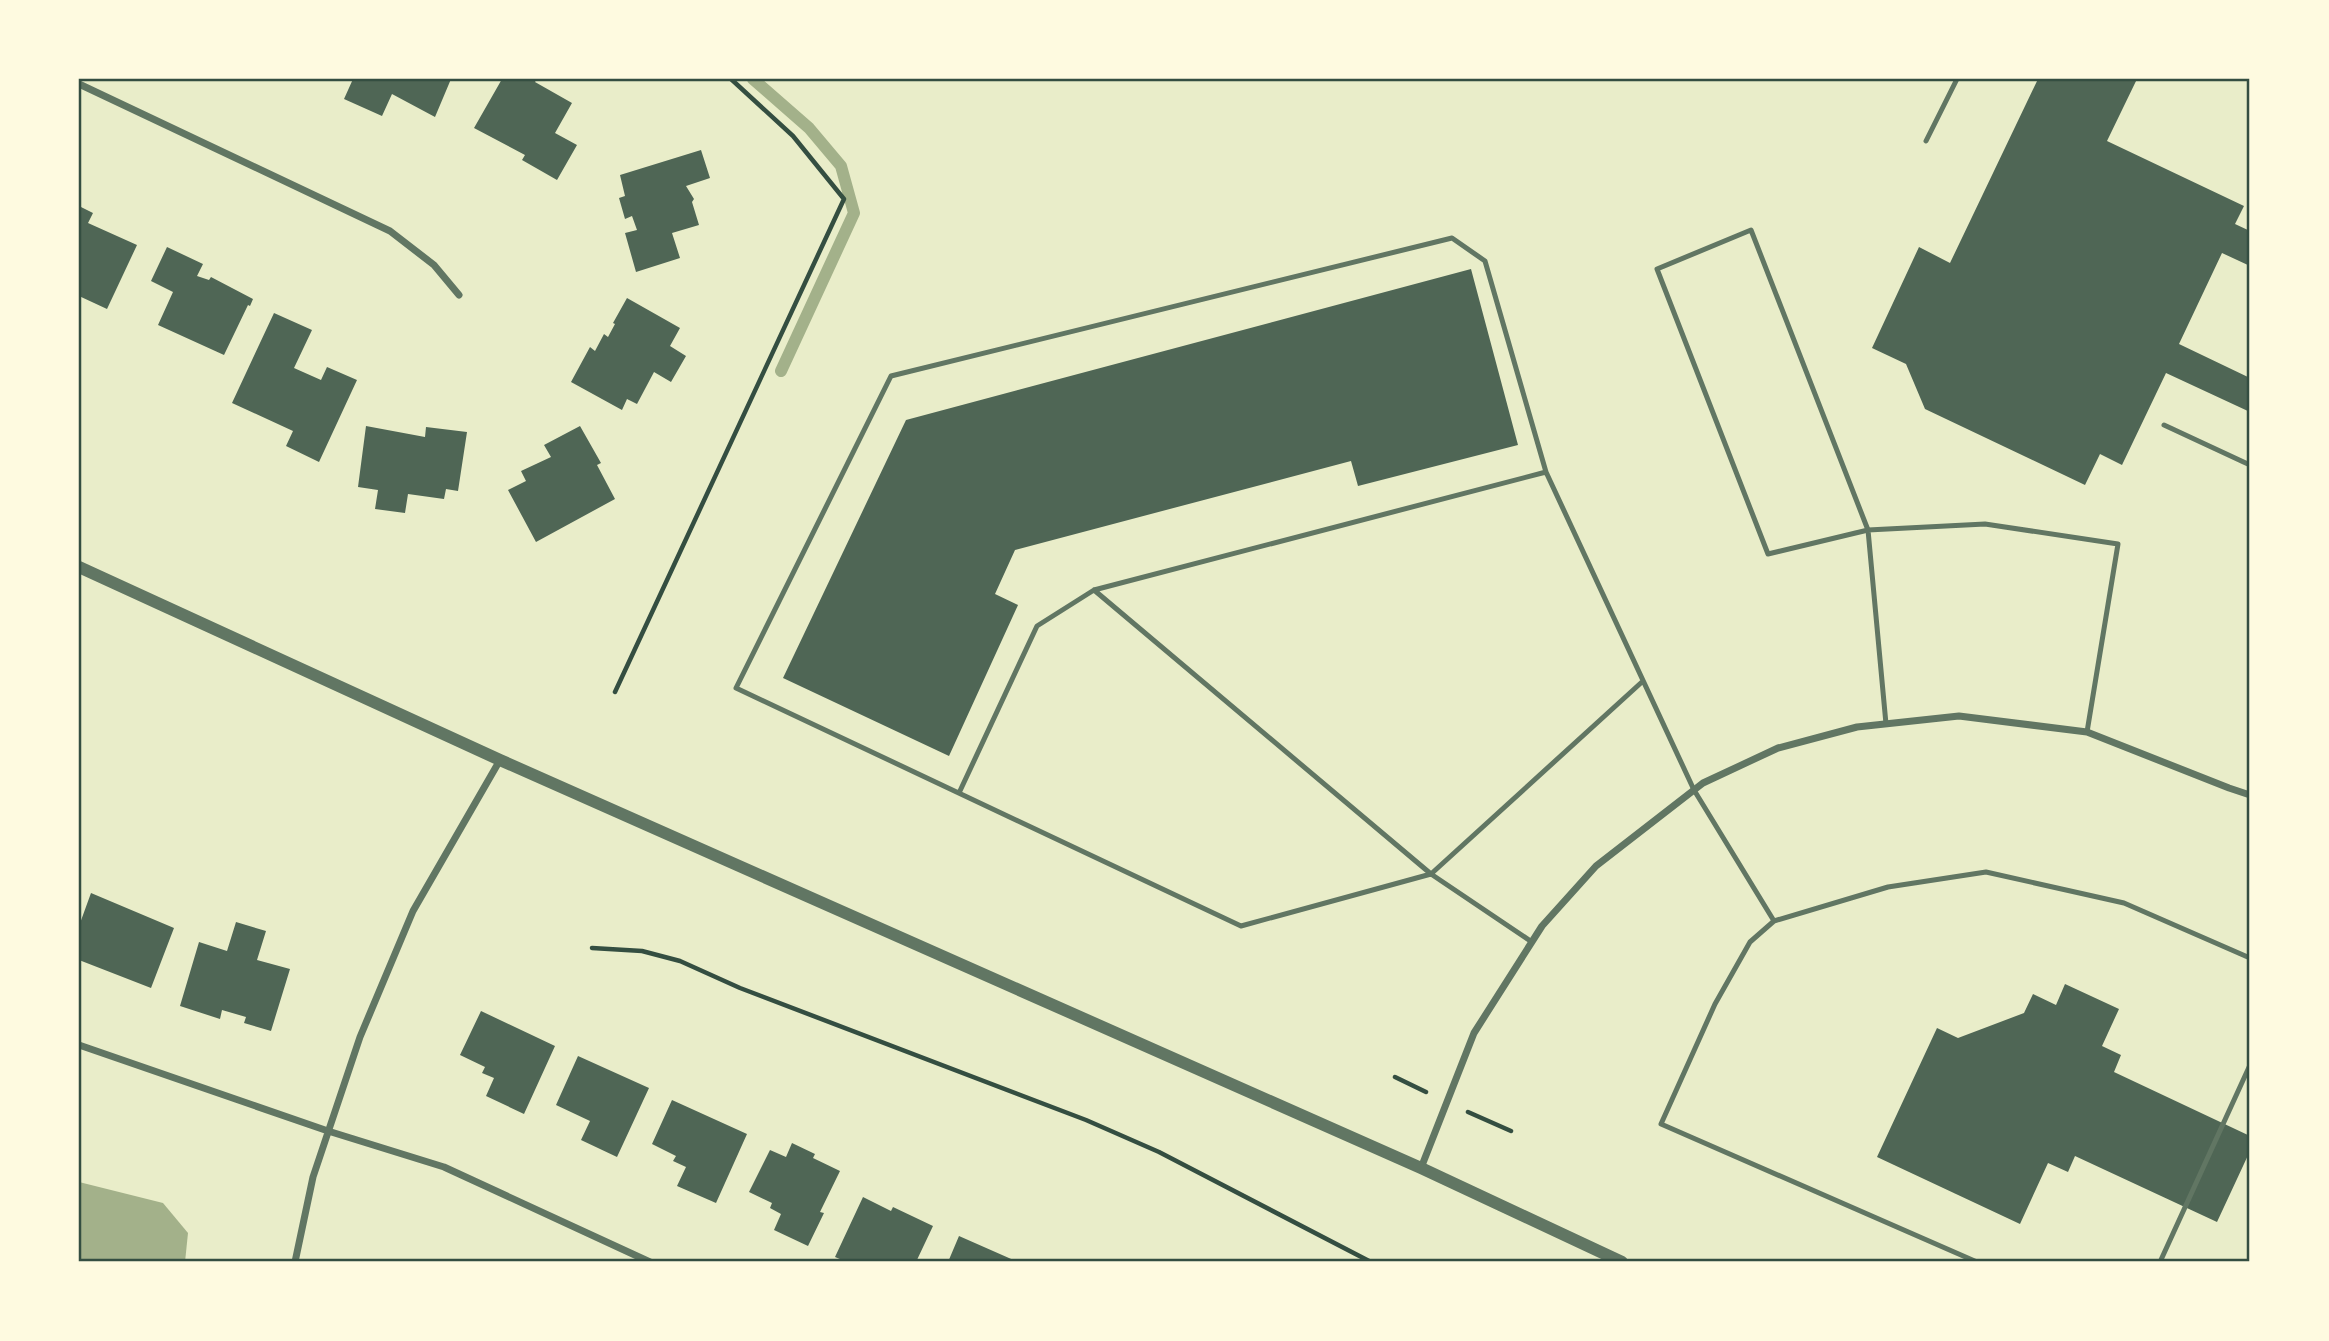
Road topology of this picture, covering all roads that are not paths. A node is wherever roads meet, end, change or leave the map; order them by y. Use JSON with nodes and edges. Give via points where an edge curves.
{"nodes":[{"id":1,"x":1957,"y":79,"type":"edge"},
{"id":2,"x":79,"y":84,"type":"edge"},
{"id":3,"x":1926,"y":141,"type":"dead end"},
{"id":4,"x":459,"y":295,"type":"dead end"},
{"id":5,"x":2164,"y":425,"type":"dead end"},
{"id":6,"x":2250,"y":465,"type":"edge"},
{"id":7,"x":1546,"y":472,"type":"junction"},
{"id":8,"x":1868,"y":530,"type":"junction"},
{"id":9,"x":79,"y":567,"type":"edge"},
{"id":10,"x":1094,"y":590,"type":"junction"},
{"id":11,"x":1643,"y":681,"type":"junction"},
{"id":12,"x":1886,"y":724,"type":"junction"},
{"id":13,"x":2087,"y":732,"type":"junction"},
{"id":14,"x":500,"y":760,"type":"junction"},
{"id":15,"x":1693,"y":790,"type":"junction"},
{"id":16,"x":959,"y":793,"type":"junction"},
{"id":17,"x":2250,"y":795,"type":"edge"},
{"id":18,"x":1431,"y":874,"type":"junction"},
{"id":19,"x":1774,"y":921,"type":"junction"},
{"id":20,"x":1532,"y":942,"type":"junction"},
{"id":21,"x":2250,"y":958,"type":"edge"},
{"id":22,"x":79,"y":1045,"type":"edge"},
{"id":23,"x":2250,"y":1065,"type":"edge"},
{"id":24,"x":328,"y":1131,"type":"junction"},
{"id":25,"x":1421,"y":1168,"type":"junction"},
{"id":26,"x":295,"y":1262,"type":"edge"},
{"id":27,"x":650,"y":1262,"type":"edge"},
{"id":28,"x":1622,"y":1262,"type":"edge"},
{"id":29,"x":1977,"y":1262,"type":"edge"},
{"id":30,"x":2160,"y":1262,"type":"edge"}],
"edges":[{"from":1,"to":3,"type":"lane"},
{"from":2,"to":4,"type":"street","via":[[390,231],[434,265]]},
{"from":5,"to":6,"type":"lane"},
{"from":7,"to":10,"type":"lane"},
{"from":7,"to":11,"type":"lane"},
{"from":7,"to":16,"type":"lane","via":[[1485,261],[1452,238],[891,376],[736,688]]},
{"from":8,"to":8,"type":"lane","via":[[1751,230],[1657,269],[1768,554]]},
{"from":8,"to":12,"type":"lane"},
{"from":8,"to":13,"type":"lane","via":[[1985,524],[2118,544]]},
{"from":9,"to":14,"type":"street"},
{"from":10,"to":16,"type":"lane","via":[[1037,626]]},
{"from":10,"to":18,"type":"lane"},
{"from":11,"to":15,"type":"lane"},
{"from":11,"to":18,"type":"lane"},
{"from":12,"to":13,"type":"street","via":[[1959,716]]},
{"from":12,"to":15,"type":"street","via":[[1778,748]]},
{"from":13,"to":17,"type":"street"},
{"from":14,"to":24,"type":"street","via":[[413,911],[360,1037]]},
{"from":14,"to":25,"type":"street"},
{"from":15,"to":19,"type":"lane"},
{"from":15,"to":20,"type":"street","via":[[1596,866]]},
{"from":16,"to":18,"type":"lane","via":[[1241,926]]},
{"from":18,"to":20,"type":"lane"},
{"from":19,"to":21,"type":"lane","via":[[1888,887],[1986,872],[2124,902]]},
{"from":19,"to":29,"type":"lane","via":[[1750,942],[1714,1004],[1661,1124]]},
{"from":20,"to":25,"type":"street","via":[[1474,1033]]},
{"from":22,"to":24,"type":"street"},
{"from":23,"to":30,"type":"lane"},
{"from":24,"to":26,"type":"street"},
{"from":24,"to":27,"type":"street","via":[[444,1167]]},
{"from":25,"to":28,"type":"street"}]}
